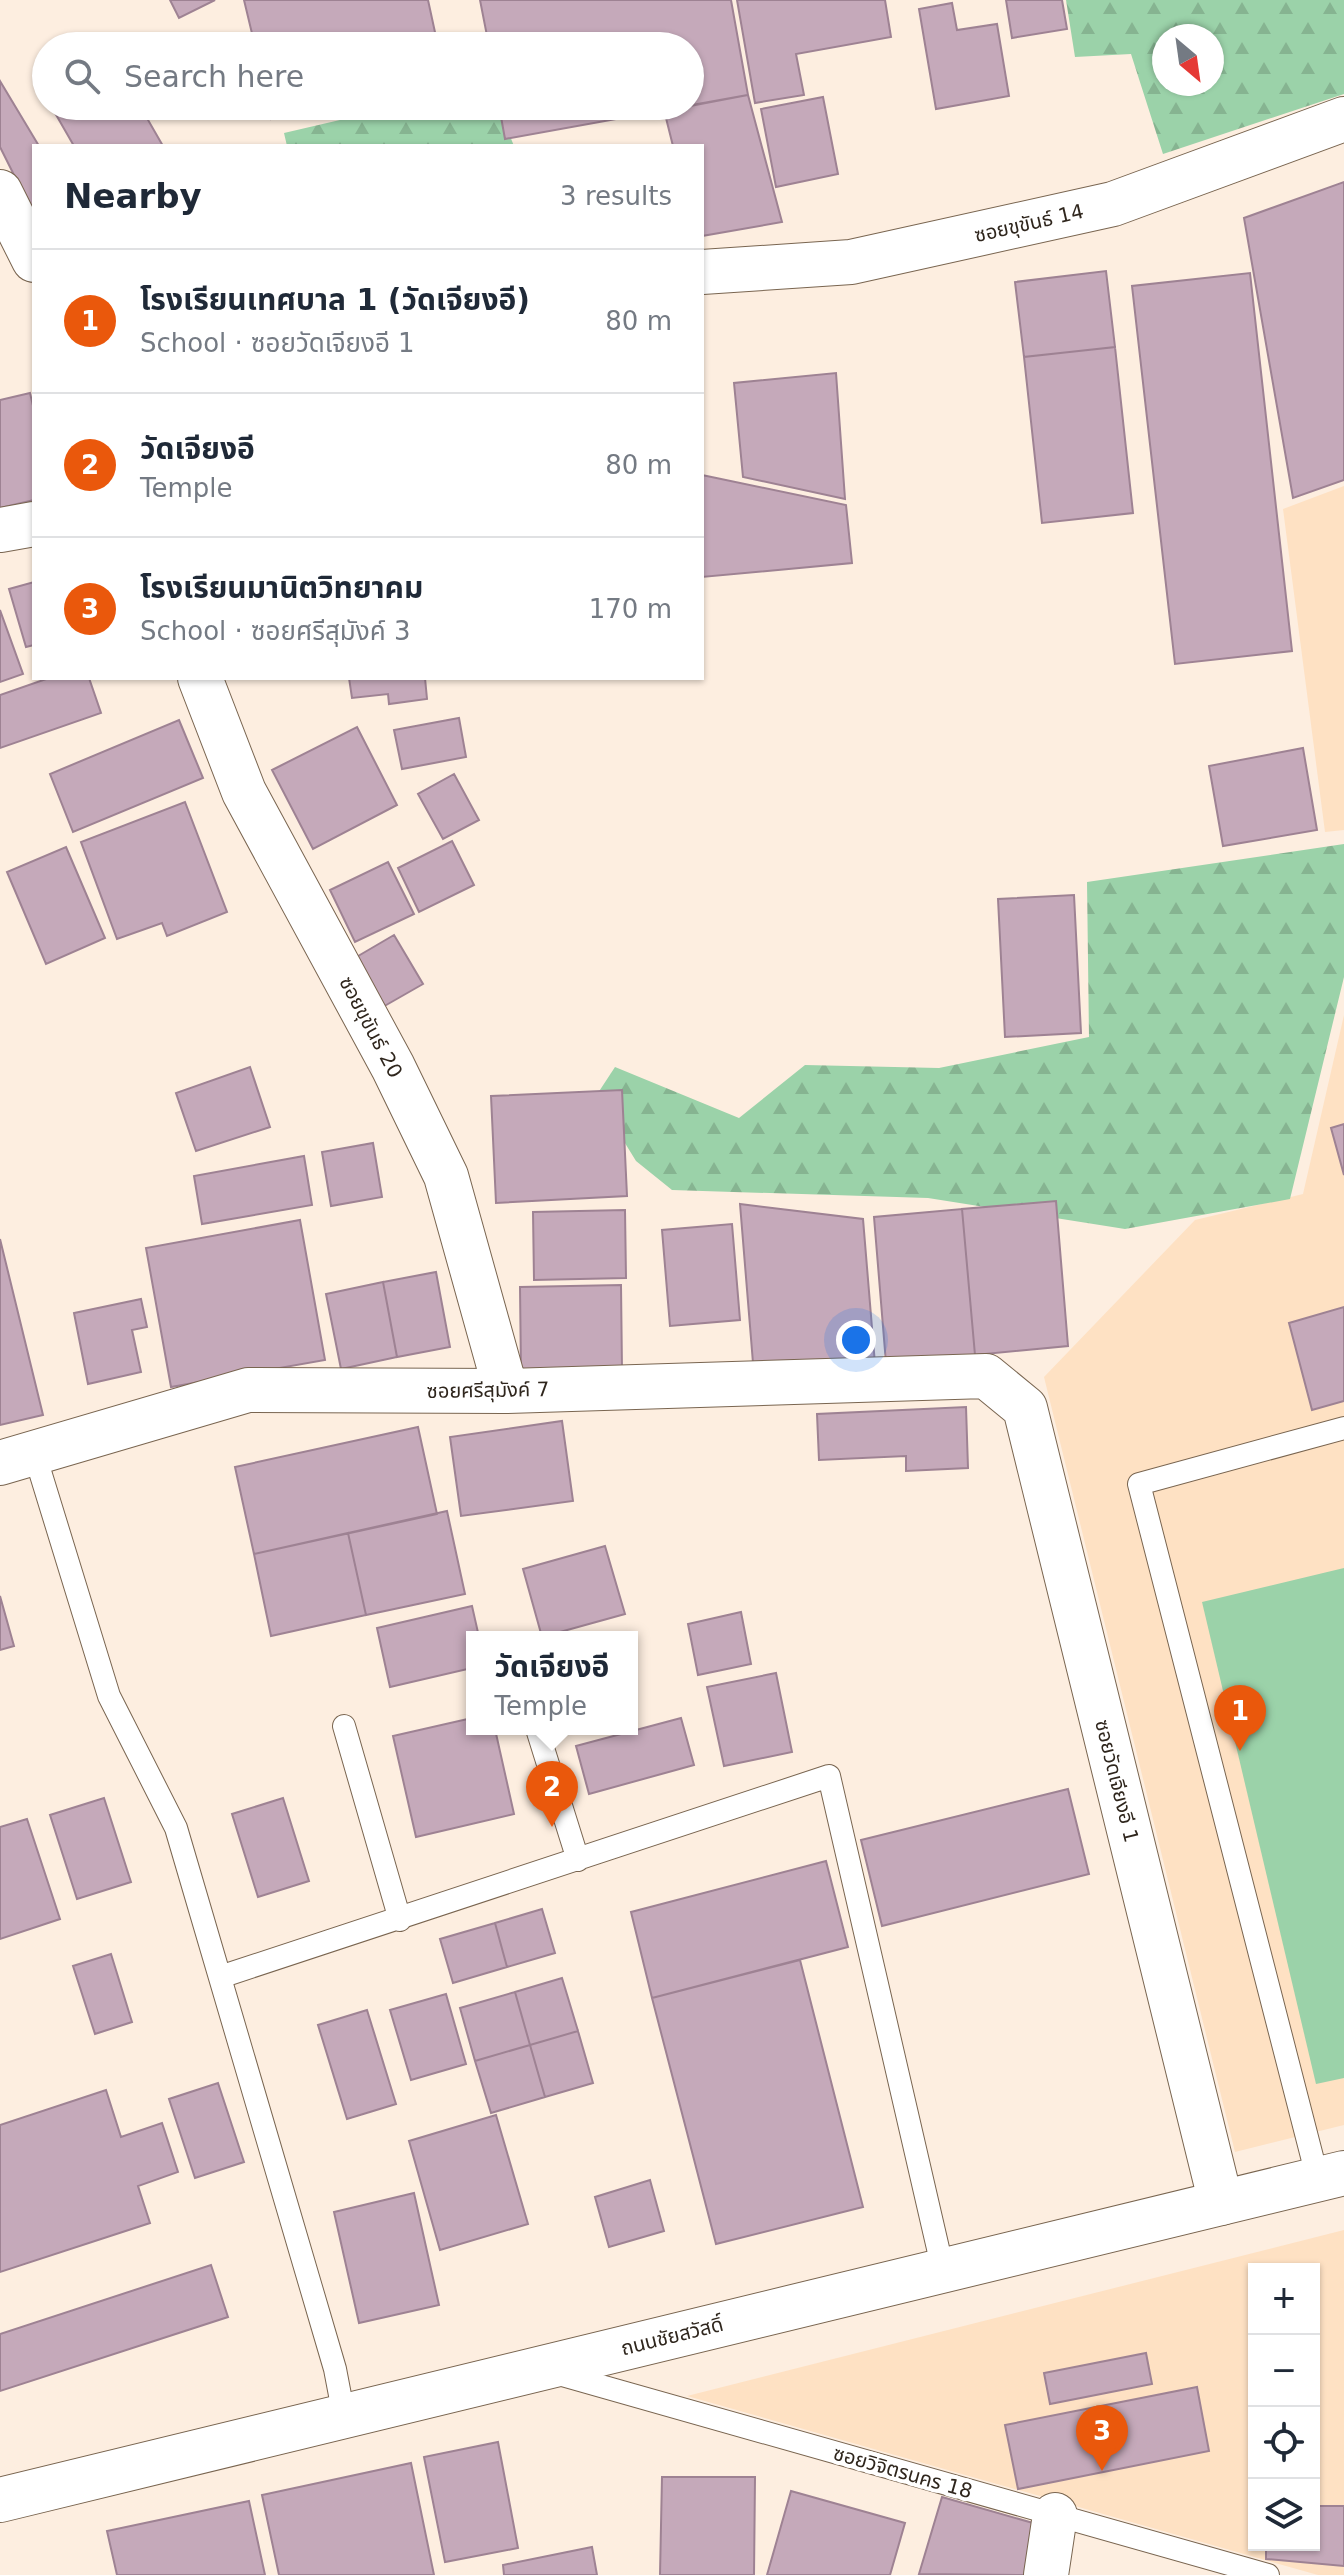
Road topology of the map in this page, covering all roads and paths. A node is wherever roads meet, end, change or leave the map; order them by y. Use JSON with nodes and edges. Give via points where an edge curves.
{"nodes":[{"id":1,"x":1344,"y":119,"type":"edge"},
{"id":2,"x":0,"y":192,"type":"edge"},
{"id":3,"x":32,"y":256,"type":"edge"},
{"id":4,"x":704,"y":272,"type":"edge"},
{"id":5,"x":32,"y":524,"type":"edge"},
{"id":6,"x":0,"y":530,"type":"edge"},
{"id":7,"x":201,"y":680,"type":"edge"},
{"id":8,"x":986,"y":1376,"type":"joint"},
{"id":9,"x":506,"y":1391,"type":"junction"},
{"id":10,"x":1344,"y":1428,"type":"edge"},
{"id":11,"x":17,"y":1457,"type":"edge"},
{"id":12,"x":344,"y":1726,"type":"dead end"},
{"id":13,"x":539,"y":1735,"type":"edge"},
{"id":14,"x":578,"y":1860,"type":"junction"},
{"id":15,"x":400,"y":1920,"type":"junction"},
{"id":16,"x":220,"y":1977,"type":"junction"},
{"id":17,"x":1331,"y":2177,"type":"edge"},
{"id":18,"x":1221,"y":2203,"type":"junction"},
{"id":19,"x":943,"y":2270,"type":"junction"},
{"id":20,"x":538,"y":2368,"type":"junction"},
{"id":21,"x":344,"y":2416,"type":"junction"},
{"id":22,"x":0,"y":2500,"type":"edge"},
{"id":23,"x":1055,"y":2515,"type":"junction"},
{"id":24,"x":1046,"y":2575,"type":"edge"},
{"id":25,"x":1268,"y":2575,"type":"edge"}],
"edges":[{"from":1,"to":4,"type":"street","name":"ซอยขุขันธ์ 14","via":[[1113,204],[851,262]]},
{"from":2,"to":3,"type":"street"},
{"from":5,"to":6,"type":"street"},
{"from":7,"to":9,"type":"street","name":"ซอยขุขันธ์ 20","via":[[244,792],[446,1176]]},
{"from":8,"to":9,"type":"street","name":"ซอยศรีสุมังค์ 7"},
{"from":8,"to":18,"type":"street","name":"ซอยวัดเจียงอี 1","via":[[1025,1408]]},
{"from":9,"to":11,"type":"street","name":"ซอยศรีสุมังค์ 7","via":[[248,1390]]},
{"from":10,"to":17,"type":"lane","via":[[1139,1484]]},
{"from":11,"to":16,"type":"lane","via":[[109,1696],[176,1828]]},
{"from":12,"to":15,"type":"lane"},
{"from":13,"to":14,"type":"lane"},
{"from":14,"to":15,"type":"lane"},
{"from":14,"to":19,"type":"lane","via":[[829,1776]]},
{"from":15,"to":16,"type":"lane"},
{"from":16,"to":21,"type":"lane","via":[[335,2369]]},
{"from":17,"to":18,"type":"street","name":"ถนนชัยสวัสดิ์"},
{"from":18,"to":19,"type":"street","name":"ถนนชัยสวัสดิ์"},
{"from":19,"to":20,"type":"street","name":"ถนนชัยสวัสดิ์"},
{"from":20,"to":21,"type":"street","name":"ถนนชัยสวัสดิ์"},
{"from":20,"to":23,"type":"lane","name":"ซอยวิจิตรนคร 18"},
{"from":21,"to":22,"type":"street","name":"ถนนชัยสวัสดิ์"},
{"from":23,"to":24,"type":"street"},
{"from":23,"to":25,"type":"lane","name":"ซอยวิจิตรนคร 18"}]}
